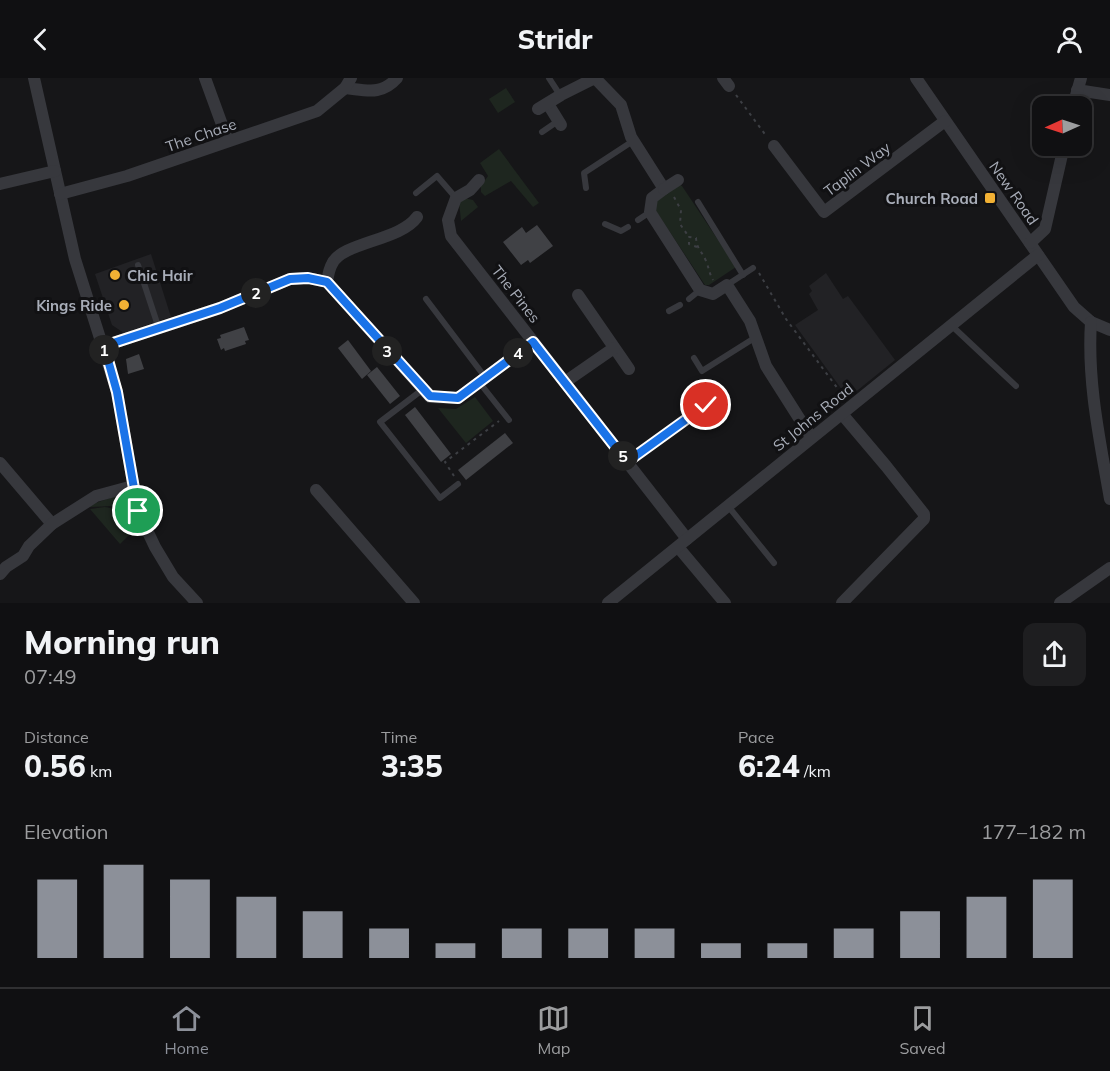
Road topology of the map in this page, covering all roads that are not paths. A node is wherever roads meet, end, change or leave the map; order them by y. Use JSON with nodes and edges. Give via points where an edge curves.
{"nodes":[{"id":1,"x":34,"y":78,"type":"edge"},
{"id":2,"x":205,"y":78,"type":"edge"},
{"id":3,"x":397,"y":78,"type":"edge"},
{"id":4,"x":549,"y":78,"type":"edge"},
{"id":5,"x":596,"y":78,"type":"edge"},
{"id":6,"x":916,"y":78,"type":"edge"},
{"id":7,"x":348,"y":83,"type":"edge"},
{"id":8,"x":1079,"y":84,"type":"edge"},
{"id":9,"x":561,"y":95,"type":"junction"},
{"id":10,"x":1110,"y":95,"type":"edge"},
{"id":11,"x":945,"y":121,"type":"junction"},
{"id":12,"x":560,"y":123,"type":"joint"},
{"id":13,"x":542,"y":132,"type":"dead end"},
{"id":14,"x":228,"y":141,"type":"junction"},
{"id":15,"x":633,"y":141,"type":"junction"},
{"id":16,"x":774,"y":146,"type":"road end"},
{"id":17,"x":1062,"y":156,"type":"edge"},
{"id":18,"x":55,"y":171,"type":"junction"},
{"id":19,"x":479,"y":180,"type":"dead end"},
{"id":20,"x":678,"y":180,"type":"dead end"},
{"id":21,"x":0,"y":184,"type":"edge"},
{"id":22,"x":586,"y":188,"type":"dead end"},
{"id":23,"x":664,"y":189,"type":"junction"},
{"id":24,"x":416,"y":193,"type":"dead end"},
{"id":25,"x":60,"y":195,"type":"junction"},
{"id":26,"x":456,"y":198,"type":"junction"},
{"id":27,"x":698,"y":202,"type":"dead end"},
{"id":28,"x":650,"y":212,"type":"junction"},
{"id":29,"x":417,"y":217,"type":"dead end"},
{"id":30,"x":638,"y":220,"type":"dead end"},
{"id":31,"x":604,"y":224,"type":"dead end"},
{"id":32,"x":628,"y":227,"type":"dead end"},
{"id":33,"x":1030,"y":243,"type":"junction"},
{"id":34,"x":1038,"y":255,"type":"junction"},
{"id":35,"x":138,"y":265,"type":"dead end"},
{"id":36,"x":753,"y":268,"type":"road end"},
{"id":37,"x":743,"y":275,"type":"junction"},
{"id":38,"x":327,"y":282,"type":"junction"},
{"id":39,"x":723,"y":287,"type":"junction"},
{"id":40,"x":700,"y":290,"type":"junction"},
{"id":41,"x":578,"y":295,"type":"dead end"},
{"id":42,"x":426,"y":299,"type":"dead end"},
{"id":43,"x":689,"y":299,"type":"dead end"},
{"id":44,"x":680,"y":305,"type":"dead end"},
{"id":45,"x":669,"y":311,"type":"dead end"},
{"id":46,"x":1091,"y":322,"type":"junction"},
{"id":47,"x":952,"y":326,"type":"junction"},
{"id":48,"x":159,"y":329,"type":"junction"},
{"id":49,"x":1110,"y":330,"type":"edge"},
{"id":50,"x":756,"y":337,"type":"junction"},
{"id":51,"x":533,"y":342,"type":"junction"},
{"id":52,"x":104,"y":346,"type":"junction"},
{"id":53,"x":614,"y":348,"type":"junction"},
{"id":54,"x":694,"y":358,"type":"dead end"},
{"id":55,"x":629,"y":369,"type":"dead end"},
{"id":56,"x":483,"y":380,"type":"junction"},
{"id":57,"x":565,"y":381,"type":"junction"},
{"id":58,"x":1016,"y":386,"type":"dead end"},
{"id":59,"x":422,"y":390,"type":"junction"},
{"id":60,"x":706,"y":405,"type":"dead end"},
{"id":61,"x":846,"y":410,"type":"junction"},
{"id":62,"x":508,"y":418,"type":"road end"},
{"id":63,"x":811,"y":437,"type":"junction"},
{"id":64,"x":627,"y":462,"type":"junction"},
{"id":65,"x":0,"y":464,"type":"edge"},
{"id":66,"x":458,"y":484,"type":"road end"},
{"id":67,"x":133,"y":486,"type":"junction"},
{"id":68,"x":316,"y":490,"type":"dead end"},
{"id":69,"x":1110,"y":499,"type":"edge"},
{"id":70,"x":728,"y":506,"type":"junction"},
{"id":71,"x":52,"y":524,"type":"junction"},
{"id":72,"x":683,"y":543,"type":"junction"},
{"id":73,"x":774,"y":563,"type":"dead end"},
{"id":74,"x":1110,"y":568,"type":"edge"},
{"id":75,"x":0,"y":574,"type":"edge"},
{"id":76,"x":197,"y":603,"type":"edge"},
{"id":77,"x":414,"y":603,"type":"edge"},
{"id":78,"x":608,"y":603,"type":"edge"},
{"id":79,"x":725,"y":603,"type":"edge"},
{"id":80,"x":842,"y":603,"type":"edge"},
{"id":81,"x":1060,"y":603,"type":"edge"}],
"edges":[{"from":1,"to":18,"type":"street"},
{"from":2,"to":14,"type":"street"},
{"from":3,"to":7,"type":"street","name":"The Chase","via":[[389,87],[373,91]]},
{"from":4,"to":9,"type":"lane"},
{"from":5,"to":9,"type":"street"},
{"from":5,"to":15,"type":"street","via":[[621,105]]},
{"from":6,"to":11,"type":"street","name":"New Road"},
{"from":7,"to":14,"type":"street","name":"The Chase","via":[[317,111]]},
{"from":8,"to":10,"type":"street"},
{"from":9,"to":12,"type":"street","via":[[543,106]]},
{"from":11,"to":16,"type":"street","name":"Taplin Way","via":[[824,212]]},
{"from":11,"to":33,"type":"street","name":"New Road"},
{"from":12,"to":13,"type":"lane"},
{"from":14,"to":25,"type":"street","name":"The Chase"},
{"from":15,"to":22,"type":"lane","via":[[584,173]]},
{"from":15,"to":23,"type":"street"},
{"from":17,"to":33,"type":"street","via":[[1045,229]]},
{"from":18,"to":21,"type":"street"},
{"from":18,"to":25,"type":"street"},
{"from":19,"to":26,"type":"street"},
{"from":20,"to":23,"type":"street"},
{"from":23,"to":28,"type":"street","via":[[652,198]]},
{"from":24,"to":26,"type":"lane","via":[[437,176]]},
{"from":25,"to":52,"type":"street","via":[[75,259]]},
{"from":26,"to":51,"type":"street","name":"The Pines","via":[[448,220],[451,236]]},
{"from":27,"to":37,"type":"lane"},
{"from":28,"to":30,"type":"lane"},
{"from":28,"to":40,"type":"street"},
{"from":29,"to":38,"type":"street","via":[[383,238],[342,252],[332,262]]},
{"from":31,"to":32,"type":"lane","via":[[621,231]]},
{"from":33,"to":34,"type":"street","name":"New Road"},
{"from":34,"to":46,"type":"street","name":"New Road","via":[[1074,307]]},
{"from":34,"to":47,"type":"street","name":"St Johns Road"},
{"from":35,"to":48,"type":"lane"},
{"from":36,"to":37,"type":"lane"},
{"from":37,"to":39,"type":"lane"},
{"from":38,"to":48,"type":"street","via":[[290,279]]},
{"from":38,"to":59,"type":"street"},
{"from":39,"to":40,"type":"street","via":[[713,294]]},
{"from":39,"to":50,"type":"street","via":[[750,321]]},
{"from":40,"to":43,"type":"lane"},
{"from":41,"to":53,"type":"street"},
{"from":42,"to":56,"type":"lane"},
{"from":44,"to":45,"type":"lane"},
{"from":46,"to":49,"type":"street"},
{"from":46,"to":69,"type":"street","via":[[1094,401]]},
{"from":47,"to":58,"type":"lane"},
{"from":47,"to":61,"type":"street","name":"St Johns Road"},
{"from":48,"to":52,"type":"street"},
{"from":50,"to":54,"type":"lane","via":[[702,371]]},
{"from":50,"to":63,"type":"street","via":[[766,366]]},
{"from":51,"to":56,"type":"street"},
{"from":51,"to":57,"type":"street","name":"The Pines"},
{"from":52,"to":67,"type":"street","via":[[117,392]]},
{"from":53,"to":55,"type":"street"},
{"from":53,"to":57,"type":"street"},
{"from":56,"to":59,"type":"street","via":[[458,398],[430,396]]},
{"from":56,"to":62,"type":"lane"},
{"from":57,"to":64,"type":"street","name":"The Pines"},
{"from":59,"to":66,"type":"lane","via":[[380,422],[440,498]]},
{"from":60,"to":64,"type":"lane"},
{"from":61,"to":63,"type":"street","name":"St Johns Road"},
{"from":61,"to":80,"type":"street","via":[[924,519]]},
{"from":63,"to":70,"type":"street","name":"St Johns Road"},
{"from":64,"to":72,"type":"street","name":"The Pines"},
{"from":65,"to":71,"type":"street"},
{"from":67,"to":71,"type":"street","via":[[96,496]]},
{"from":67,"to":76,"type":"street","via":[[138,511],[154,547],[173,577]]},
{"from":68,"to":77,"type":"street"},
{"from":70,"to":72,"type":"street","name":"St Johns Road"},
{"from":70,"to":73,"type":"lane"},
{"from":71,"to":75,"type":"street"},
{"from":72,"to":78,"type":"street","name":"St Johns Road"},
{"from":72,"to":79,"type":"street","name":"The Pines"},
{"from":74,"to":81,"type":"street"}]}
